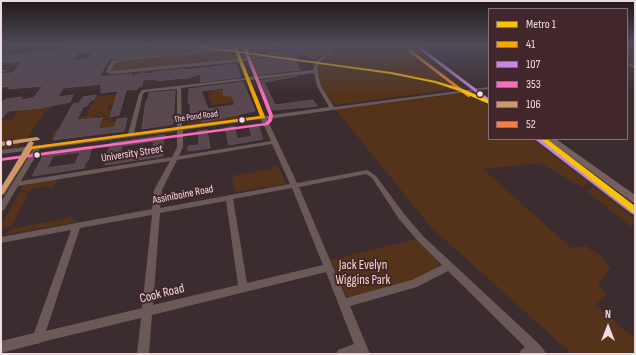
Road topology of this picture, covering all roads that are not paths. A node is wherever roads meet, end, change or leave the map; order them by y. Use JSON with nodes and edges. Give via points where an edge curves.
{"nodes":[{"id":1,"x":113,"y":62,"type":"edge"},
{"id":2,"x":226,"y":62,"type":"edge"},
{"id":3,"x":242,"y":62,"type":"edge"},
{"id":4,"x":319,"y":62,"type":"edge"},
{"id":5,"x":437,"y":62,"type":"edge"},
{"id":6,"x":445,"y":62,"type":"edge"},
{"id":7,"x":440,"y":64,"type":"junction"},
{"id":8,"x":316,"y":71,"type":"junction"},
{"id":9,"x":248,"y":79,"type":"junction"},
{"id":10,"x":179,"y":87,"type":"junction"},
{"id":11,"x":486,"y":88,"type":"edge"},
{"id":12,"x":474,"y":90,"type":"junction"},
{"id":13,"x":488,"y":99,"type":"edge"},
{"id":14,"x":332,"y":108,"type":"junction"},
{"id":15,"x":263,"y":117,"type":"junction"},
{"id":16,"x":180,"y":128,"type":"junction"},
{"id":17,"x":131,"y":134,"type":"junction"},
{"id":18,"x":539,"y":140,"type":"edge"},
{"id":19,"x":552,"y":140,"type":"edge"},
{"id":20,"x":276,"y":142,"type":"junction"},
{"id":21,"x":38,"y":147,"type":"junction"},
{"id":22,"x":30,"y":148,"type":"junction"},
{"id":23,"x":1,"y":152,"type":"edge"},
{"id":24,"x":174,"y":159,"type":"junction"},
{"id":25,"x":16,"y":184,"type":"junction"},
{"id":26,"x":295,"y":185,"type":"junction"},
{"id":27,"x":1,"y":193,"type":"edge"},
{"id":28,"x":229,"y":198,"type":"junction"},
{"id":29,"x":635,"y":200,"type":"edge"},
{"id":30,"x":1,"y":208,"type":"edge"},
{"id":31,"x":156,"y":211,"type":"junction"},
{"id":32,"x":635,"y":212,"type":"edge"},
{"id":33,"x":77,"y":226,"type":"junction"},
{"id":34,"x":1,"y":240,"type":"edge"},
{"id":35,"x":448,"y":266,"type":"junction"},
{"id":36,"x":329,"y":267,"type":"junction"},
{"id":37,"x":243,"y":288,"type":"junction"},
{"id":38,"x":343,"y":303,"type":"junction"},
{"id":39,"x":147,"y":312,"type":"junction"},
{"id":40,"x":38,"y":339,"type":"junction"},
{"id":41,"x":1,"y":347,"type":"edge"},
{"id":42,"x":362,"y":351,"type":"edge"},
{"id":43,"x":533,"y":352,"type":"edge"},
{"id":44,"x":143,"y":354,"type":"edge"},
{"id":45,"x":342,"y":354,"type":"edge"}],
"edges":[{"from":1,"to":2,"type":"street","via":[[108,72]]},
{"from":3,"to":9,"type":"street"},
{"from":4,"to":8,"type":"street"},
{"from":5,"to":7,"type":"main road"},
{"from":6,"to":11,"type":"main road"},
{"from":7,"to":11,"type":"main road","via":[[476,86]]},
{"from":7,"to":12,"type":"main road"},
{"from":8,"to":9,"type":"street"},
{"from":8,"to":14,"type":"street","via":[[321,90]]},
{"from":9,"to":10,"type":"street"},
{"from":9,"to":15,"type":"street"},
{"from":10,"to":16,"type":"street"},
{"from":10,"to":17,"type":"street","via":[[146,90],[141,93]]},
{"from":11,"to":12,"type":"street","name":"The Pond Road"},
{"from":12,"to":13,"type":"main road"},
{"from":12,"to":14,"type":"street","name":"The Pond Road"},
{"from":14,"to":15,"type":"street","name":"The Pond Road"},
{"from":15,"to":16,"type":"street","name":"The Pond Road"},
{"from":15,"to":20,"type":"street"},
{"from":16,"to":17,"type":"street","name":"The Pond Road"},
{"from":16,"to":24,"type":"street","via":[[180,147]]},
{"from":17,"to":21,"type":"street","name":"The Pond Road"},
{"from":18,"to":32,"type":"main road"},
{"from":19,"to":29,"type":"main road"},
{"from":20,"to":24,"type":"street","name":"University Street"},
{"from":20,"to":26,"type":"street"},
{"from":21,"to":22,"type":"street","name":"The Pond Road"},
{"from":21,"to":25,"type":"street"},
{"from":22,"to":23,"type":"street","name":"The Pond Road"},
{"from":22,"to":27,"type":"street"},
{"from":24,"to":25,"type":"street","name":"University Street"},
{"from":24,"to":31,"type":"street","via":[[158,190]]},
{"from":25,"to":30,"type":"street"},
{"from":26,"to":28,"type":"street","name":"Assiniboine Road"},
{"from":26,"to":35,"type":"street","name":"Assiniboine Road","via":[[363,172],[370,173],[402,217]]},
{"from":26,"to":36,"type":"street"},
{"from":28,"to":31,"type":"street","name":"Assiniboine Road"},
{"from":28,"to":37,"type":"street"},
{"from":31,"to":33,"type":"street","name":"Assiniboine Road"},
{"from":31,"to":39,"type":"street"},
{"from":33,"to":34,"type":"street","name":"Assiniboine Road"},
{"from":33,"to":40,"type":"street"},
{"from":35,"to":38,"type":"street","via":[[414,284]]},
{"from":35,"to":43,"type":"street"},
{"from":36,"to":37,"type":"street","name":"Cook Road"},
{"from":36,"to":38,"type":"street"},
{"from":37,"to":39,"type":"street","name":"Cook Road"},
{"from":38,"to":42,"type":"street"},
{"from":39,"to":40,"type":"street","name":"Cook Road"},
{"from":39,"to":44,"type":"street"},
{"from":40,"to":41,"type":"street","name":"Cook Road"},
{"from":42,"to":45,"type":"street"}]}
